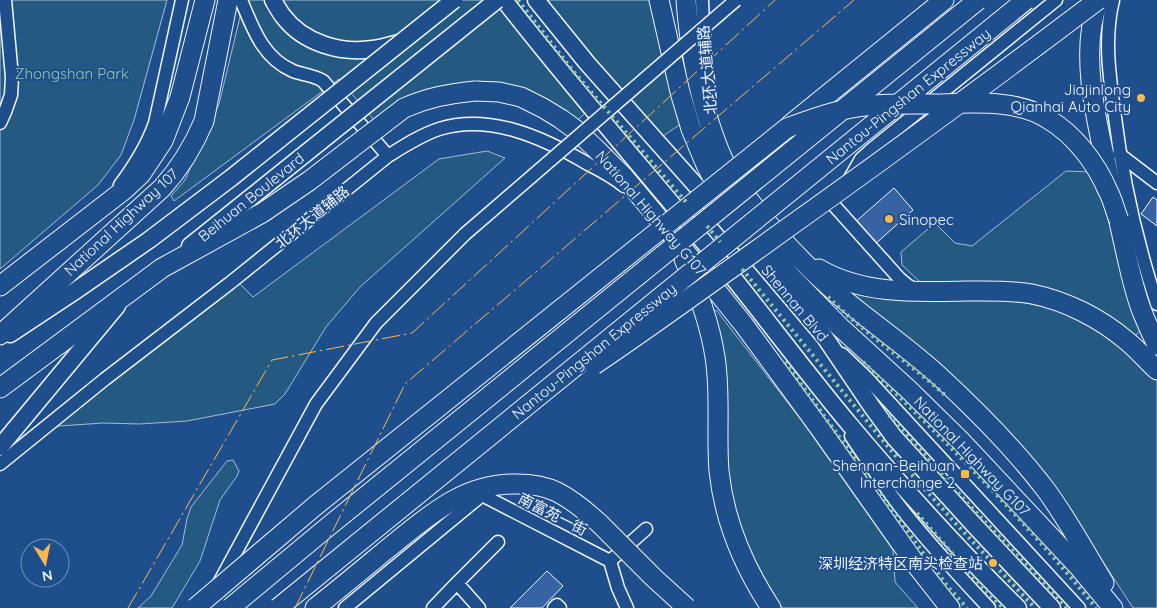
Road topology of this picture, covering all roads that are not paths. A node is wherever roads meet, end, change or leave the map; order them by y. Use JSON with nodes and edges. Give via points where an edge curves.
{"nodes":[{"id":1,"x":5,"y":0,"type":"edge"},
{"id":2,"x":182,"y":0,"type":"edge"},
{"id":3,"x":205,"y":0,"type":"edge"},
{"id":4,"x":228,"y":0,"type":"edge"},
{"id":5,"x":242,"y":0,"type":"edge"},
{"id":6,"x":273,"y":0,"type":"edge"},
{"id":7,"x":454,"y":0,"type":"edge"},
{"id":8,"x":497,"y":0,"type":"edge"},
{"id":9,"x":504,"y":0,"type":"edge"},
{"id":10,"x":536,"y":0,"type":"edge"},
{"id":11,"x":659,"y":0,"type":"edge"},
{"id":12,"x":686,"y":0,"type":"edge"},
{"id":13,"x":702,"y":0,"type":"edge"},
{"id":14,"x":736,"y":0,"type":"edge"},
{"id":15,"x":944,"y":0,"type":"edge"},
{"id":16,"x":978,"y":0,"type":"edge"},
{"id":17,"x":1026,"y":0,"type":"edge"},
{"id":18,"x":1056,"y":0,"type":"edge"},
{"id":19,"x":1099,"y":0,"type":"edge"},
{"id":20,"x":1113,"y":0,"type":"edge"},
{"id":21,"x":399,"y":43,"type":"junction"},
{"id":22,"x":0,"y":123,"type":"edge"},
{"id":23,"x":786,"y":128,"type":"junction"},
{"id":24,"x":715,"y":140,"type":"junction"},
{"id":25,"x":1119,"y":154,"type":"junction"},
{"id":26,"x":388,"y":156,"type":"junction"},
{"id":27,"x":1157,"y":183,"type":"edge"},
{"id":28,"x":700,"y":190,"type":"junction"},
{"id":29,"x":830,"y":201,"type":"junction"},
{"id":30,"x":655,"y":214,"type":"junction"},
{"id":31,"x":88,"y":217,"type":"junction"},
{"id":32,"x":739,"y":218,"type":"junction"},
{"id":33,"x":1118,"y":220,"type":"junction"},
{"id":34,"x":672,"y":236,"type":"junction"},
{"id":35,"x":782,"y":239,"type":"junction"},
{"id":36,"x":799,"y":257,"type":"junction"},
{"id":37,"x":162,"y":268,"type":"junction"},
{"id":38,"x":0,"y":286,"type":"edge"},
{"id":39,"x":923,"y":292,"type":"junction"},
{"id":40,"x":128,"y":293,"type":"junction"},
{"id":41,"x":1157,"y":304,"type":"edge"},
{"id":42,"x":0,"y":335,"type":"edge"},
{"id":43,"x":824,"y":336,"type":"junction"},
{"id":44,"x":0,"y":340,"type":"edge"},
{"id":45,"x":1157,"y":345,"type":"edge"},
{"id":46,"x":1157,"y":370,"type":"edge"},
{"id":47,"x":815,"y":382,"type":"junction"},
{"id":48,"x":0,"y":388,"type":"edge"},
{"id":49,"x":507,"y":422,"type":"junction"},
{"id":50,"x":0,"y":447,"type":"edge"},
{"id":51,"x":0,"y":464,"type":"edge"},
{"id":52,"x":646,"y":529,"type":"dead end"},
{"id":53,"x":498,"y":542,"type":"dead end"},
{"id":54,"x":620,"y":552,"type":"junction"},
{"id":55,"x":610,"y":561,"type":"junction"},
{"id":56,"x":457,"y":583,"type":"junction"},
{"id":57,"x":195,"y":608,"type":"edge"},
{"id":58,"x":205,"y":608,"type":"edge"},
{"id":59,"x":230,"y":608,"type":"edge"},
{"id":60,"x":278,"y":608,"type":"edge"},
{"id":61,"x":315,"y":608,"type":"edge"},
{"id":62,"x":345,"y":608,"type":"edge"},
{"id":63,"x":433,"y":608,"type":"edge"},
{"id":64,"x":479,"y":608,"type":"edge"},
{"id":65,"x":554,"y":608,"type":"edge"},
{"id":66,"x":560,"y":608,"type":"edge"},
{"id":67,"x":626,"y":608,"type":"edge"},
{"id":68,"x":678,"y":608,"type":"edge"},
{"id":69,"x":687,"y":608,"type":"edge"},
{"id":70,"x":771,"y":608,"type":"edge"},
{"id":71,"x":950,"y":608,"type":"edge"},
{"id":72,"x":989,"y":608,"type":"edge"},
{"id":73,"x":1018,"y":608,"type":"edge"},
{"id":74,"x":1052,"y":608,"type":"edge"},
{"id":75,"x":1079,"y":608,"type":"edge"},
{"id":76,"x":1113,"y":608,"type":"edge"},
{"id":77,"x":1118,"y":608,"type":"edge"}],
"edges":[{"from":1,"to":22,"type":"street","via":[[12,77],[11,95]]},
{"from":2,"to":31,"type":"street","via":[[150,138],[133,168]]},
{"from":3,"to":31,"type":"highway","via":[[182,88],[163,141],[142,174]]},
{"from":4,"to":42,"type":"highway","name":"National Highway 107","via":[[204,121],[176,172]]},
{"from":5,"to":26,"type":"street","via":[[259,41],[270,55],[282,65],[323,81]]},
{"from":6,"to":21,"type":"main road","via":[[283,17],[302,34],[322,44],[348,50],[373,50]]},
{"from":7,"to":21,"type":"main road","name":"Beihuan Boulevard","bridge":true},
{"from":8,"to":37,"type":"main road","name":"Beihuan Boulevard","bridge":true},
{"from":9,"to":47,"type":"main road","via":[[732,276]]},
{"from":10,"to":28,"type":"main road","name":"Shennan Blvd","via":[[587,63]]},
{"from":11,"to":32,"type":"highway","name":"National Highway G107","via":[[680,92],[696,141],[718,188]]},
{"from":12,"to":24,"type":"highway","via":[[692,60]]},
{"from":13,"to":24,"type":"street","name":"北环大道辅路"},
{"from":14,"to":58,"type":"street","bridge":true,"via":[[465,234],[376,323],[316,404]]},
{"from":15,"to":23,"type":"highway"},
{"from":16,"to":59,"type":"highway","name":"Nantou-Pingshan Expressway","bridge":true},
{"from":17,"to":49,"type":"highway","name":"Nantou-Pingshan Expressway","bridge":true},
{"from":18,"to":29,"type":"street","via":[[872,149],[844,188]]},
{"from":19,"to":33,"type":"highway","bridge":true,"via":[[1091,34],[1092,89]]},
{"from":19,"to":49,"type":"highway","bridge":true,"via":[[632,339]]},
{"from":20,"to":25,"type":"street","via":[[1108,30],[1108,61]]},
{"from":21,"to":44,"type":"main road","name":"Beihuan Boulevard","bridge":true,"via":[[149,240]]},
{"from":23,"to":33,"type":"highway","bridge":true,"via":[[851,108],[888,104],[990,103],[1024,108],[1066,131],[1084,150],[1109,192]]},
{"from":23,"to":57,"type":"highway","bridge":true,"via":[[315,506]]},
{"from":24,"to":35,"type":"highway","via":[[735,182]]},
{"from":25,"to":27,"type":"street"},
{"from":25,"to":41,"type":"street","via":[[1141,254]]},
{"from":26,"to":30,"type":"street","name":"北环大道辅路","via":[[439,129],[465,124],[506,128],[536,137],[598,169]]},
{"from":26,"to":51,"type":"street","name":"北环大道辅路"},
{"from":28,"to":32,"type":"highway"},
{"from":28,"to":43,"type":"main road","name":"Shennan Blvd"},
{"from":29,"to":35,"type":"street"},
{"from":29,"to":39,"type":"street","via":[[903,282]]},
{"from":30,"to":34,"type":"highway","name":"National Highway G107"},
{"from":30,"to":37,"type":"highway","name":"National Highway G107","bridge":true,"via":[[595,148],[561,119],[521,98],[499,92],[475,91],[435,96],[404,108],[262,213]]},
{"from":31,"to":38,"type":"highway"},
{"from":32,"to":76,"type":"highway","name":"National Highway G107","via":[[840,327],[960,440]]},
{"from":33,"to":45,"type":"highway","via":[[1142,313]]},
{"from":34,"to":70,"type":"highway","via":[[711,335],[717,380],[719,470],[726,507],[749,569]]},
{"from":34,"to":71,"type":"highway","name":"National Highway G107","via":[[786,380]]},
{"from":35,"to":36,"type":"highway"},
{"from":36,"to":39,"type":"highway","via":[[823,272],[862,286]]},
{"from":36,"to":77,"type":"highway","via":[[836,292],[937,374],[994,430],[1046,490]]},
{"from":37,"to":40,"type":"highway","name":"Beihuan Boulevard"},
{"from":39,"to":46,"type":"highway","via":[[1007,292],[1056,300],[1106,325]]},
{"from":40,"to":48,"type":"highway","name":"Beihuan Boulevard"},
{"from":40,"to":50,"type":"main road"},
{"from":43,"to":74,"type":"main road","name":"Shennan Blvd","via":[[894,437]]},
{"from":43,"to":75,"type":"street","via":[[866,377]]},
{"from":47,"to":72,"type":"street","via":[[899,506]]},
{"from":47,"to":73,"type":"main road","via":[[885,466]]},
{"from":49,"to":60,"type":"highway","name":"Nantou-Pingshan Expressway","bridge":true},
{"from":52,"to":54,"type":"street"},
{"from":53,"to":56,"type":"street"},
{"from":54,"to":55,"type":"street"},
{"from":54,"to":68,"type":"street"},
{"from":55,"to":62,"type":"street","name":"南富苑一街","via":[[482,495]]},
{"from":55,"to":67,"type":"street"},
{"from":56,"to":63,"type":"street"},
{"from":56,"to":64,"type":"street"},
{"from":61,"to":69,"type":"highway","bridge":true,"via":[[432,512],[480,488],[505,484],[530,484],[556,492],[579,506]]},
{"from":65,"to":66,"type":"street","via":[[557,605]]}]}
